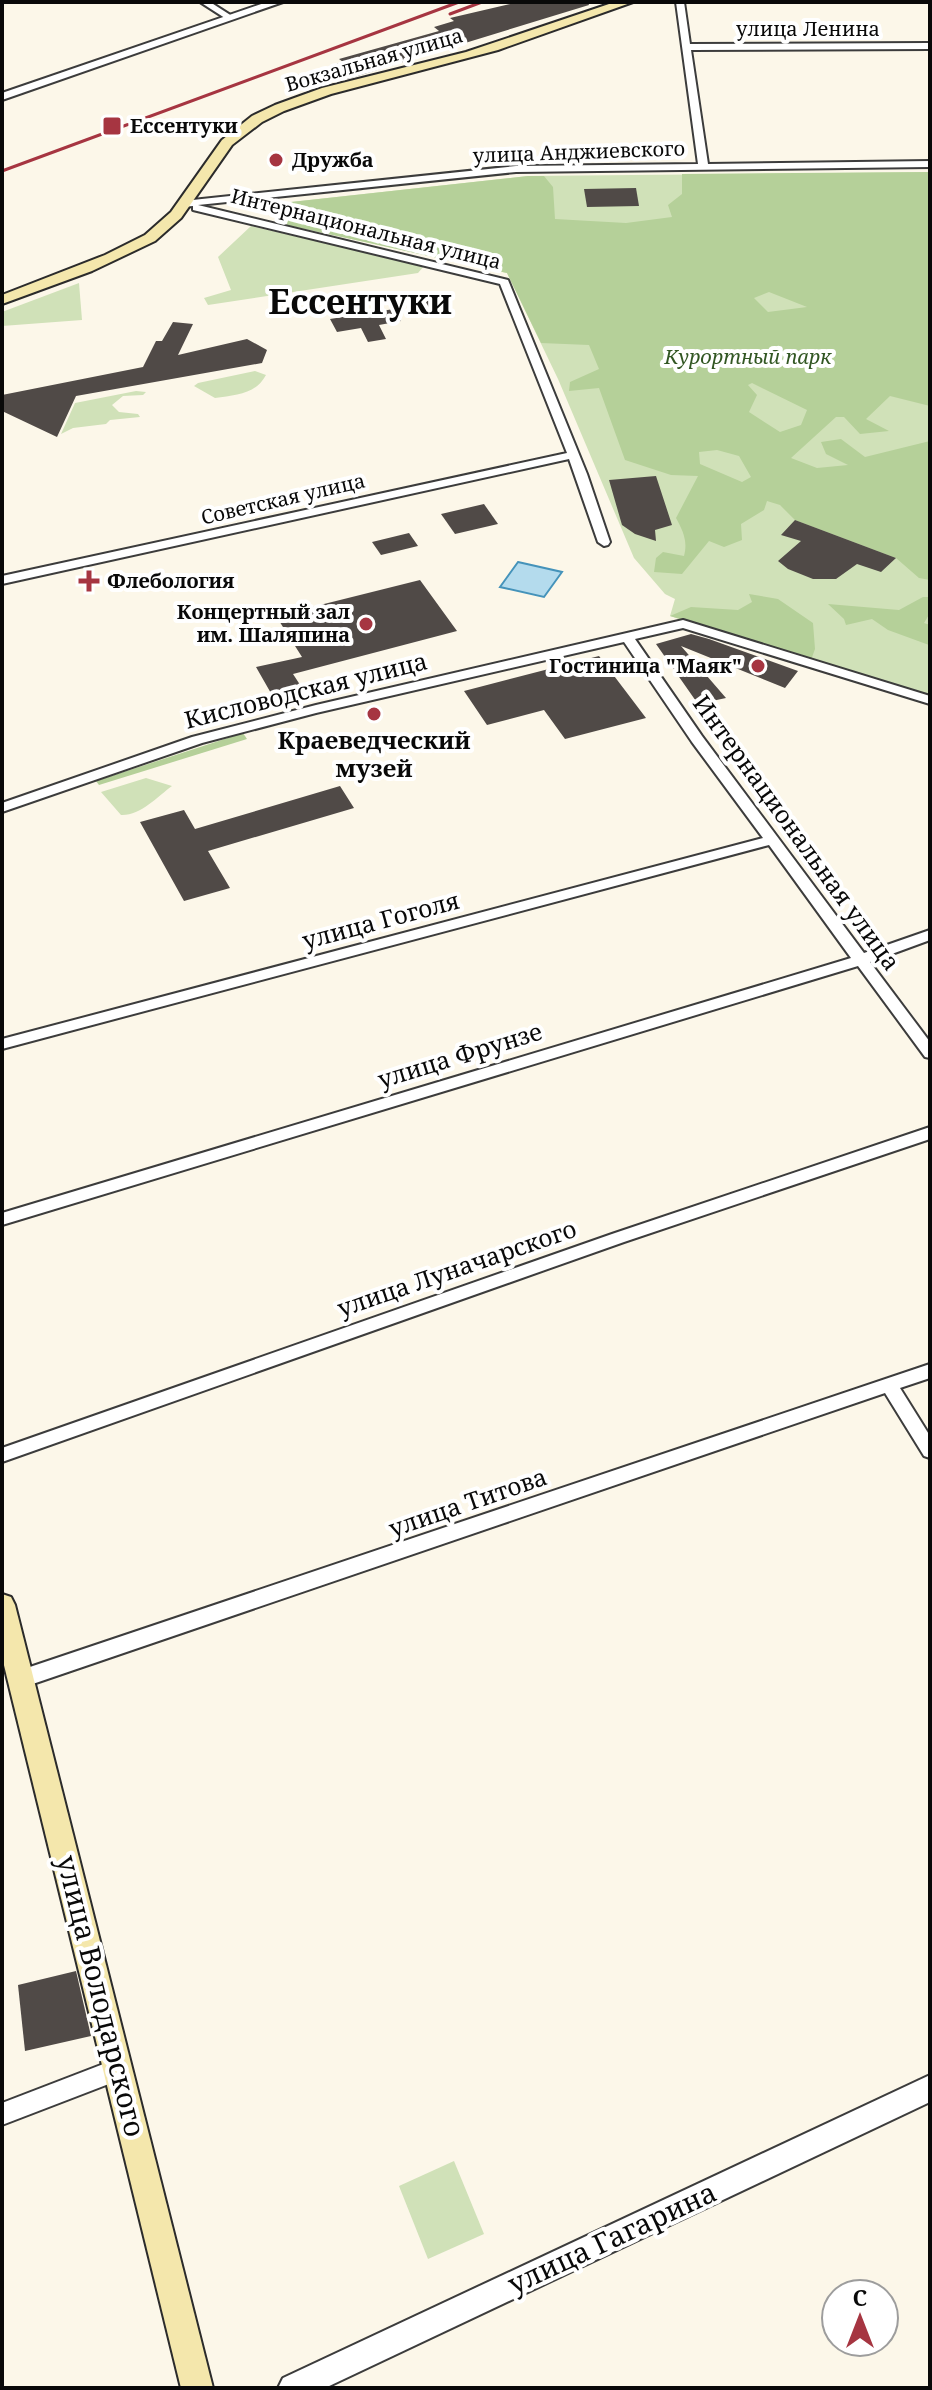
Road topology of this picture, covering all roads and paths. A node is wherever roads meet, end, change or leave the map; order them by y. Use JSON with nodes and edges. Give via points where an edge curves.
{"nodes":[{"id":1,"x":204,"y":2,"type":"edge"},
{"id":2,"x":278,"y":2,"type":"edge"},
{"id":3,"x":627,"y":2,"type":"edge"},
{"id":4,"x":680,"y":2,"type":"edge"},
{"id":5,"x":231,"y":18,"type":"junction"},
{"id":6,"x":930,"y":46,"type":"edge"},
{"id":7,"x":687,"y":47,"type":"junction"},
{"id":8,"x":2,"y":97,"type":"edge"},
{"id":9,"x":930,"y":164,"type":"edge"},
{"id":10,"x":703,"y":166,"type":"junction"},
{"id":11,"x":183,"y":204,"type":"junction"},
{"id":12,"x":2,"y":300,"type":"edge"},
{"id":13,"x":572,"y":455,"type":"junction"},
{"id":14,"x":604,"y":542,"type":"dead end"},
{"id":15,"x":2,"y":580,"type":"edge"},
{"id":16,"x":627,"y":637,"type":"junction"},
{"id":17,"x":930,"y":700,"type":"edge"},
{"id":18,"x":2,"y":808,"type":"edge"},
{"id":19,"x":772,"y":840,"type":"junction"},
{"id":20,"x":930,"y":935,"type":"edge"},
{"id":21,"x":863,"y":960,"type":"junction"},
{"id":22,"x":2,"y":1044,"type":"edge"},
{"id":23,"x":930,"y":1053,"type":"edge"},
{"id":24,"x":930,"y":1133,"type":"edge"},
{"id":25,"x":2,"y":1219,"type":"edge"},
{"id":26,"x":930,"y":1371,"type":"edge"},
{"id":27,"x":890,"y":1386,"type":"junction"},
{"id":28,"x":930,"y":1451,"type":"edge"},
{"id":29,"x":2,"y":1455,"type":"edge"},
{"id":30,"x":2,"y":1605,"type":"edge"},
{"id":31,"x":21,"y":1679,"type":"junction"},
{"id":32,"x":119,"y":2069,"type":"junction"},
{"id":33,"x":930,"y":2088,"type":"edge"},
{"id":34,"x":2,"y":2114,"type":"edge"},
{"id":35,"x":197,"y":2388,"type":"edge"},
{"id":36,"x":293,"y":2388,"type":"edge"}],
"edges":[{"from":1,"to":5,"type":"street"},
{"from":2,"to":5,"type":"street"},
{"from":3,"to":11,"type":"main road","name":"Вокзальная улица","via":[[452,60],[336,88],[280,108],[226,141]]},
{"from":4,"to":7,"type":"street"},
{"from":5,"to":8,"type":"street"},
{"from":6,"to":7,"type":"street","name":"улица Ленина"},
{"from":7,"to":10,"type":"street"},
{"from":9,"to":10,"type":"street","name":"улица Анджиевского"},
{"from":10,"to":11,"type":"street","name":"улица Анджиевского","via":[[516,169]]},
{"from":11,"to":12,"type":"main road","name":"Вокзальная улица","via":[[148,239]]},
{"from":11,"to":13,"type":"street","name":"Интернациональная улица","via":[[504,282]]},
{"from":13,"to":14,"type":"street","name":"Интернациональная улица"},
{"from":13,"to":15,"type":"street","name":"Советская улица"},
{"from":16,"to":17,"type":"street","name":"Кисловодская улица","via":[[683,624]]},
{"from":16,"to":18,"type":"street","name":"Кисловодская улица","via":[[197,740]]},
{"from":16,"to":19,"type":"street","name":"Интернациональная улица"},
{"from":19,"to":21,"type":"street","name":"Интернациональная улица"},
{"from":19,"to":22,"type":"street","name":"улица Гоголя"},
{"from":20,"to":21,"type":"street","name":"улица Фрунзе"},
{"from":21,"to":23,"type":"street","name":"Интернациональная улица"},
{"from":21,"to":25,"type":"street","name":"улица Фрунзе"},
{"from":24,"to":29,"type":"street","name":"улица Луначарского"},
{"from":26,"to":27,"type":"street","name":"улица Титова"},
{"from":27,"to":28,"type":"street"},
{"from":27,"to":31,"type":"street","name":"улица Титова"},
{"from":30,"to":31,"type":"main road","name":"улица Володарского"},
{"from":31,"to":32,"type":"main road","name":"улица Володарского"},
{"from":32,"to":34,"type":"street"},
{"from":32,"to":35,"type":"main road","name":"улица Володарского"},
{"from":33,"to":36,"type":"street","name":"улица Гагарина"}]}
